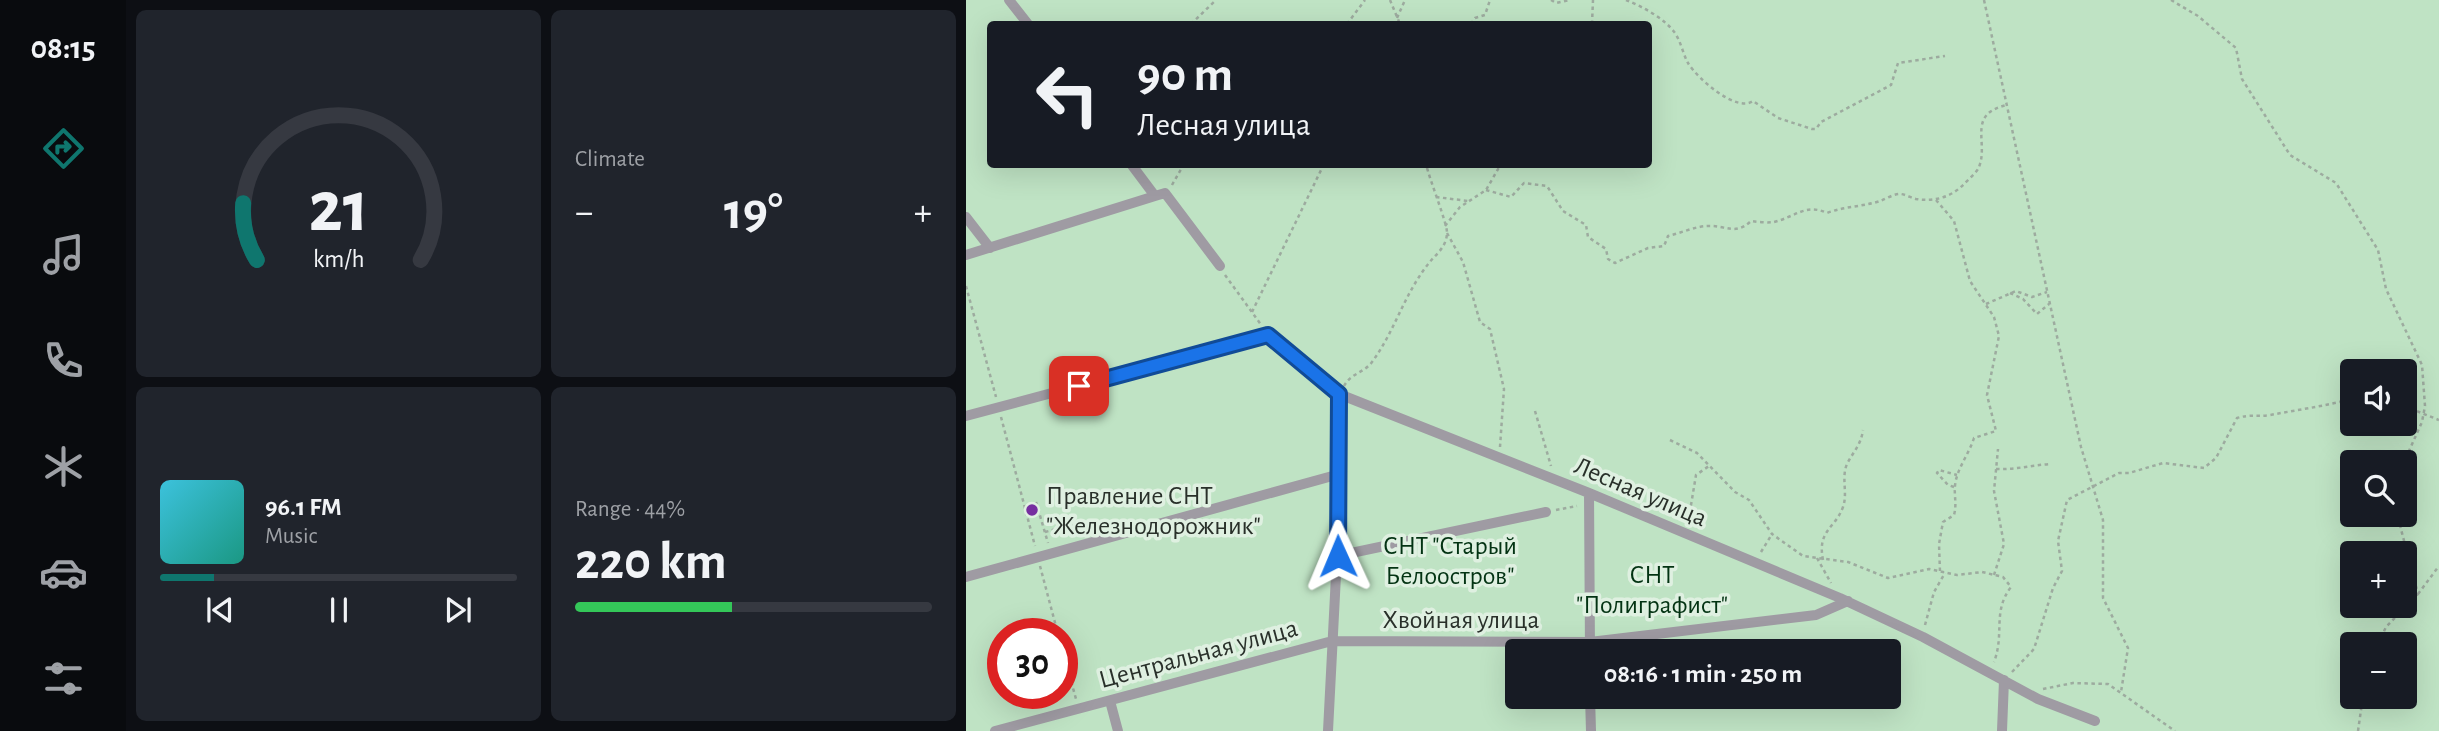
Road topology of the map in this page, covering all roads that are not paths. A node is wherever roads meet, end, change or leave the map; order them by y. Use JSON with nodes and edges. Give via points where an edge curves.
{"nodes":[{"id":1,"x":1009,"y":0,"type":"edge"},
{"id":2,"x":1026,"y":21,"type":"edge"},
{"id":3,"x":1134,"y":168,"type":"edge"},
{"id":4,"x":1155,"y":196,"type":"junction"},
{"id":5,"x":966,"y":217,"type":"edge"},
{"id":6,"x":990,"y":248,"type":"junction"},
{"id":7,"x":966,"y":256,"type":"edge"},
{"id":8,"x":1220,"y":266,"type":"road end"},
{"id":9,"x":1339,"y":394,"type":"junction"},
{"id":10,"x":966,"y":416,"type":"edge"},
{"id":11,"x":1336,"y":475,"type":"junction"},
{"id":12,"x":1589,"y":498,"type":"junction"},
{"id":13,"x":1546,"y":512,"type":"road end"},
{"id":14,"x":1338,"y":556,"type":"junction"},
{"id":15,"x":966,"y":577,"type":"edge"},
{"id":16,"x":1844,"y":599,"type":"junction"},
{"id":17,"x":1590,"y":639,"type":"edge"},
{"id":18,"x":1646,"y":639,"type":"edge"},
{"id":19,"x":1332,"y":641,"type":"junction"},
{"id":20,"x":1505,"y":645,"type":"edge"},
{"id":21,"x":2004,"y":680,"type":"junction"},
{"id":22,"x":1110,"y":701,"type":"junction"},
{"id":23,"x":1590,"y":709,"type":"edge"},
{"id":24,"x":2095,"y":721,"type":"dead end"},
{"id":25,"x":995,"y":731,"type":"edge"},
{"id":26,"x":1118,"y":731,"type":"edge"},
{"id":27,"x":1328,"y":731,"type":"edge"},
{"id":28,"x":1591,"y":731,"type":"edge"},
{"id":29,"x":2002,"y":731,"type":"edge"}],
"edges":[{"from":1,"to":2,"type":"street"},
{"from":3,"to":4,"type":"street"},
{"from":4,"to":6,"type":"street"},
{"from":4,"to":8,"type":"street","via":[[1166,193]]},
{"from":5,"to":6,"type":"street"},
{"from":6,"to":7,"type":"street"},
{"from":9,"to":10,"type":"street","name":"Лесная улица","via":[[1268,335]]},
{"from":9,"to":11,"type":"street"},
{"from":9,"to":12,"type":"street","name":"Лесная улица","via":[[1555,479]]},
{"from":11,"to":14,"type":"street"},
{"from":11,"to":15,"type":"street"},
{"from":12,"to":16,"type":"street","name":"Лесная улица"},
{"from":12,"to":17,"type":"street"},
{"from":13,"to":14,"type":"street"},
{"from":14,"to":19,"type":"street"},
{"from":16,"to":18,"type":"street","name":"Хвойная улица","via":[[1816,615]]},
{"from":16,"to":21,"type":"street","name":"Лесная улица"},
{"from":19,"to":20,"type":"street","name":"Хвойная улица"},
{"from":19,"to":22,"type":"street","name":"Центральная улица"},
{"from":19,"to":27,"type":"street"},
{"from":21,"to":24,"type":"street","name":"Лесная улица"},
{"from":21,"to":29,"type":"street"},
{"from":22,"to":25,"type":"street","name":"Центральная улица"},
{"from":22,"to":26,"type":"street"},
{"from":23,"to":28,"type":"street"}]}
